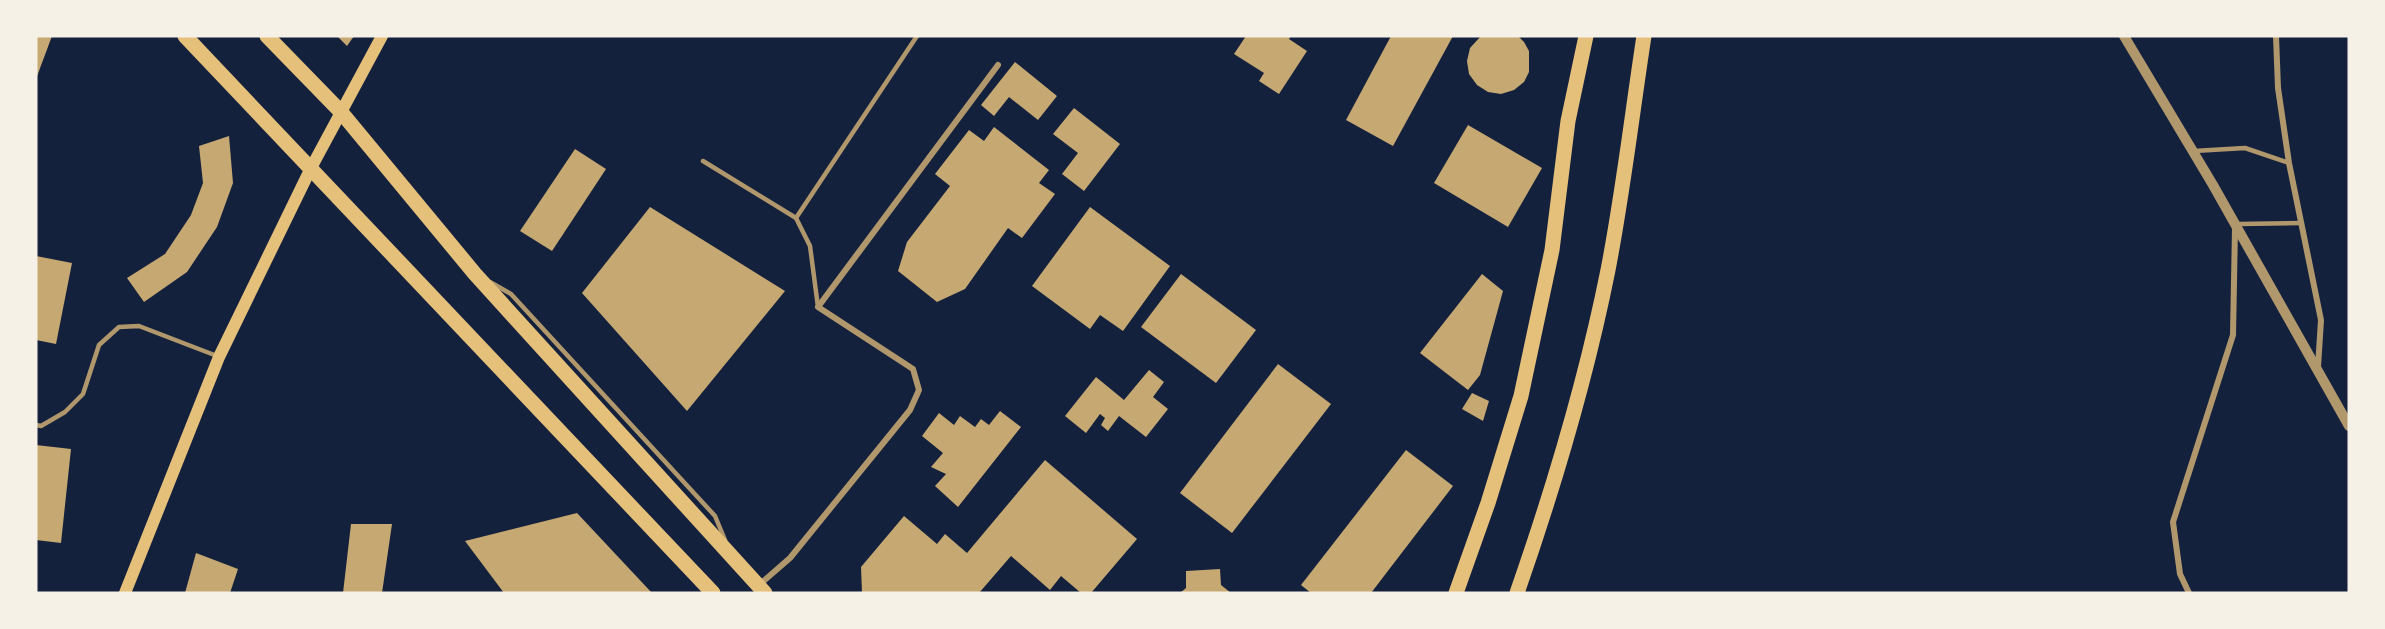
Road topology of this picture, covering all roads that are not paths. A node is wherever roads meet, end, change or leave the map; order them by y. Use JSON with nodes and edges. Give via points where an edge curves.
{"nodes":[{"id":1,"x":185,"y":36,"type":"edge"},
{"id":2,"x":267,"y":36,"type":"edge"},
{"id":3,"x":382,"y":36,"type":"edge"},
{"id":4,"x":917,"y":36,"type":"edge"},
{"id":5,"x":1586,"y":36,"type":"edge"},
{"id":6,"x":1644,"y":36,"type":"edge"},
{"id":7,"x":2124,"y":36,"type":"edge"},
{"id":8,"x":2276,"y":36,"type":"edge"},
{"id":9,"x":998,"y":65,"type":"dead end"},
{"id":10,"x":341,"y":112,"type":"junction"},
{"id":11,"x":2191,"y":151,"type":"junction"},
{"id":12,"x":703,"y":161,"type":"dead end"},
{"id":13,"x":2289,"y":163,"type":"junction"},
{"id":14,"x":311,"y":168,"type":"junction"},
{"id":15,"x":796,"y":218,"type":"junction"},
{"id":16,"x":2301,"y":223,"type":"junction"},
{"id":17,"x":2235,"y":224,"type":"junction"},
{"id":18,"x":818,"y":307,"type":"junction"},
{"id":19,"x":219,"y":357,"type":"junction"},
{"id":20,"x":2318,"y":374,"type":"junction"},
{"id":21,"x":36,"y":425,"type":"edge"},
{"id":22,"x":2349,"y":426,"type":"edge"},
{"id":23,"x":762,"y":589,"type":"edge"},
{"id":24,"x":125,"y":593,"type":"edge"},
{"id":25,"x":713,"y":593,"type":"edge"},
{"id":26,"x":1456,"y":593,"type":"edge"},
{"id":27,"x":1517,"y":593,"type":"edge"},
{"id":28,"x":2188,"y":593,"type":"edge"}],
"edges":[{"from":1,"to":14,"type":"main road"},
{"from":2,"to":10,"type":"main road"},
{"from":3,"to":10,"type":"main road"},
{"from":4,"to":15,"type":"lane"},
{"from":5,"to":26,"type":"main road","via":[[1568,121],[1552,250],[1521,396]]},
{"from":6,"to":27,"type":"main road","via":[[1608,268],[1585,372]]},
{"from":7,"to":11,"type":"street"},
{"from":8,"to":13,"type":"street","via":[[2278,88]]},
{"from":9,"to":18,"type":"street"},
{"from":10,"to":14,"type":"main road"},
{"from":10,"to":23,"type":"main road","via":[[475,274]]},
{"from":11,"to":13,"type":"lane","via":[[2245,148]]},
{"from":11,"to":17,"type":"street"},
{"from":12,"to":15,"type":"lane"},
{"from":13,"to":16,"type":"street"},
{"from":14,"to":19,"type":"main road"},
{"from":14,"to":25,"type":"main road"},
{"from":15,"to":18,"type":"lane","via":[[810,246]]},
{"from":16,"to":17,"type":"lane"},
{"from":16,"to":20,"type":"street","via":[[2321,320]]},
{"from":17,"to":20,"type":"street"},
{"from":17,"to":28,"type":"street","via":[[2233,335],[2173,522],[2180,574]]},
{"from":18,"to":23,"type":"street","via":[[913,369],[919,390],[910,410]]},
{"from":19,"to":21,"type":"lane","via":[[139,326],[119,327],[99,345],[83,394],[65,412]]},
{"from":19,"to":24,"type":"main road"},
{"from":20,"to":22,"type":"street"}]}
